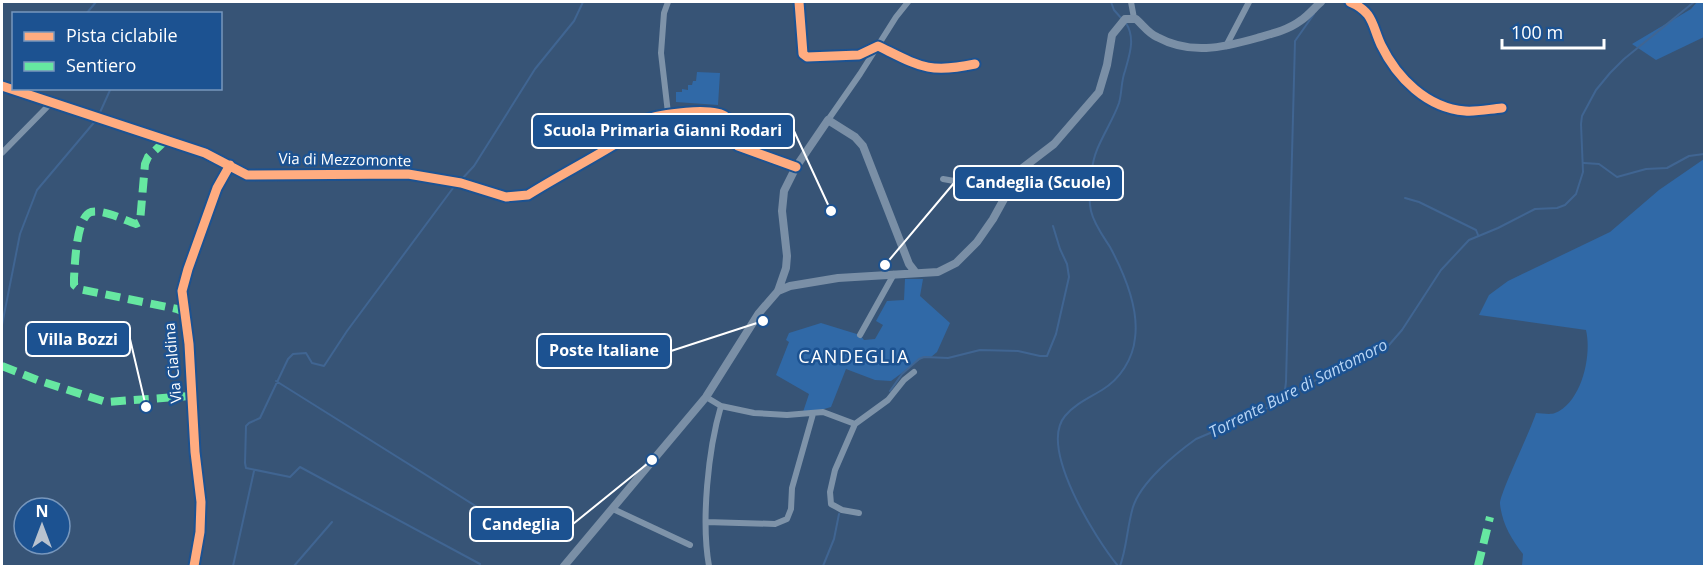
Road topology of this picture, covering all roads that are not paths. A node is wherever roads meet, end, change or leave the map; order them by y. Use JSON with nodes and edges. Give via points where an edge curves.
{"nodes":[{"id":1,"x":668,"y":2,"type":"edge"},
{"id":2,"x":799,"y":2,"type":"edge"},
{"id":3,"x":908,"y":2,"type":"edge"},
{"id":4,"x":1131,"y":2,"type":"edge"},
{"id":5,"x":1249,"y":2,"type":"edge"},
{"id":6,"x":1321,"y":2,"type":"edge"},
{"id":7,"x":1350,"y":2,"type":"edge"},
{"id":8,"x":1126,"y":21,"type":"junction"},
{"id":9,"x":878,"y":46,"type":"junction"},
{"id":10,"x":1226,"y":46,"type":"junction"},
{"id":11,"x":975,"y":64,"type":"dead end"},
{"id":12,"x":14,"y":90,"type":"edge"},
{"id":13,"x":51,"y":103,"type":"junction"},
{"id":14,"x":1502,"y":108,"type":"dead end"},
{"id":15,"x":668,"y":113,"type":"junction"},
{"id":16,"x":828,"y":120,"type":"junction"},
{"id":17,"x":2,"y":153,"type":"edge"},
{"id":18,"x":230,"y":165,"type":"junction"},
{"id":19,"x":796,"y":167,"type":"junction"},
{"id":20,"x":943,"y":179,"type":"dead end"},
{"id":21,"x":1004,"y":198,"type":"junction"},
{"id":22,"x":909,"y":264,"type":"junction"},
{"id":23,"x":898,"y":273,"type":"junction"},
{"id":24,"x":916,"y":273,"type":"junction"},
{"id":25,"x":778,"y":291,"type":"junction"},
{"id":26,"x":860,"y":335,"type":"dead end"},
{"id":27,"x":914,"y":372,"type":"dead end"},
{"id":28,"x":706,"y":397,"type":"junction"},
{"id":29,"x":721,"y":406,"type":"junction"},
{"id":30,"x":813,"y":414,"type":"junction"},
{"id":31,"x":855,"y":424,"type":"junction"},
{"id":32,"x":613,"y":509,"type":"junction"},
{"id":33,"x":859,"y":513,"type":"dead end"},
{"id":34,"x":706,"y":522,"type":"junction"},
{"id":35,"x":690,"y":545,"type":"dead end"},
{"id":36,"x":194,"y":567,"type":"edge"},
{"id":37,"x":564,"y":567,"type":"edge"},
{"id":38,"x":709,"y":567,"type":"edge"}],
"edges":[{"from":1,"to":15,"type":"street","via":[[661,53]]},
{"from":2,"to":9,"type":"street","via":[[803,54],[807,57],[859,56]]},
{"from":3,"to":9,"type":"street"},
{"from":4,"to":8,"type":"street"},
{"from":5,"to":10,"type":"street"},
{"from":6,"to":10,"type":"main road","via":[[1288,27]]},
{"from":7,"to":14,"type":"street","via":[[1373,21],[1380,45],[1403,81],[1434,104],[1465,111]]},
{"from":8,"to":10,"type":"main road","via":[[1180,45],[1205,49]]},
{"from":8,"to":21,"type":"main road","via":[[1111,39],[1099,92],[1053,144],[1020,170]]},
{"from":9,"to":11,"type":"street","via":[[930,69]]},
{"from":9,"to":16,"type":"street"},
{"from":12,"to":13,"type":"street","name":"Via di Mezzomonte"},
{"from":13,"to":17,"type":"street"},
{"from":13,"to":18,"type":"street","name":"Via di Mezzomonte","via":[[205,153]]},
{"from":15,"to":18,"type":"street","name":"Via di Mezzomonte","via":[[643,121],[612,146],[521,197],[408,174],[246,174]]},
{"from":15,"to":19,"type":"street","name":"Via di Mezzomonte","via":[[722,114],[729,121],[738,146]]},
{"from":16,"to":19,"type":"main road"},
{"from":16,"to":22,"type":"main road","via":[[863,146]]},
{"from":18,"to":36,"type":"street","name":"Via Cialdina","via":[[213,199],[182,291],[201,502],[201,532]]},
{"from":19,"to":25,"type":"main road","via":[[783,195],[787,256]]},
{"from":20,"to":21,"type":"street","via":[[970,184]]},
{"from":21,"to":24,"type":"main road","via":[[977,242],[956,263],[938,272]]},
{"from":22,"to":23,"type":"main road"},
{"from":22,"to":24,"type":"main road"},
{"from":23,"to":24,"type":"main road"},
{"from":23,"to":25,"type":"main road","via":[[806,282]]},
{"from":23,"to":26,"type":"street"},
{"from":25,"to":28,"type":"main road","via":[[759,313]]},
{"from":27,"to":31,"type":"street","via":[[888,400]]},
{"from":28,"to":29,"type":"street"},
{"from":28,"to":32,"type":"main road"},
{"from":29,"to":30,"type":"street","via":[[772,415]]},
{"from":29,"to":34,"type":"street","via":[[711,450]]},
{"from":30,"to":31,"type":"street","via":[[830,413]]},
{"from":30,"to":34,"type":"street","via":[[787,519],[779,524]]},
{"from":31,"to":33,"type":"street","via":[[835,470],[829,497],[833,506]]},
{"from":32,"to":35,"type":"street"},
{"from":32,"to":37,"type":"main road"},
{"from":34,"to":38,"type":"street"}]}
